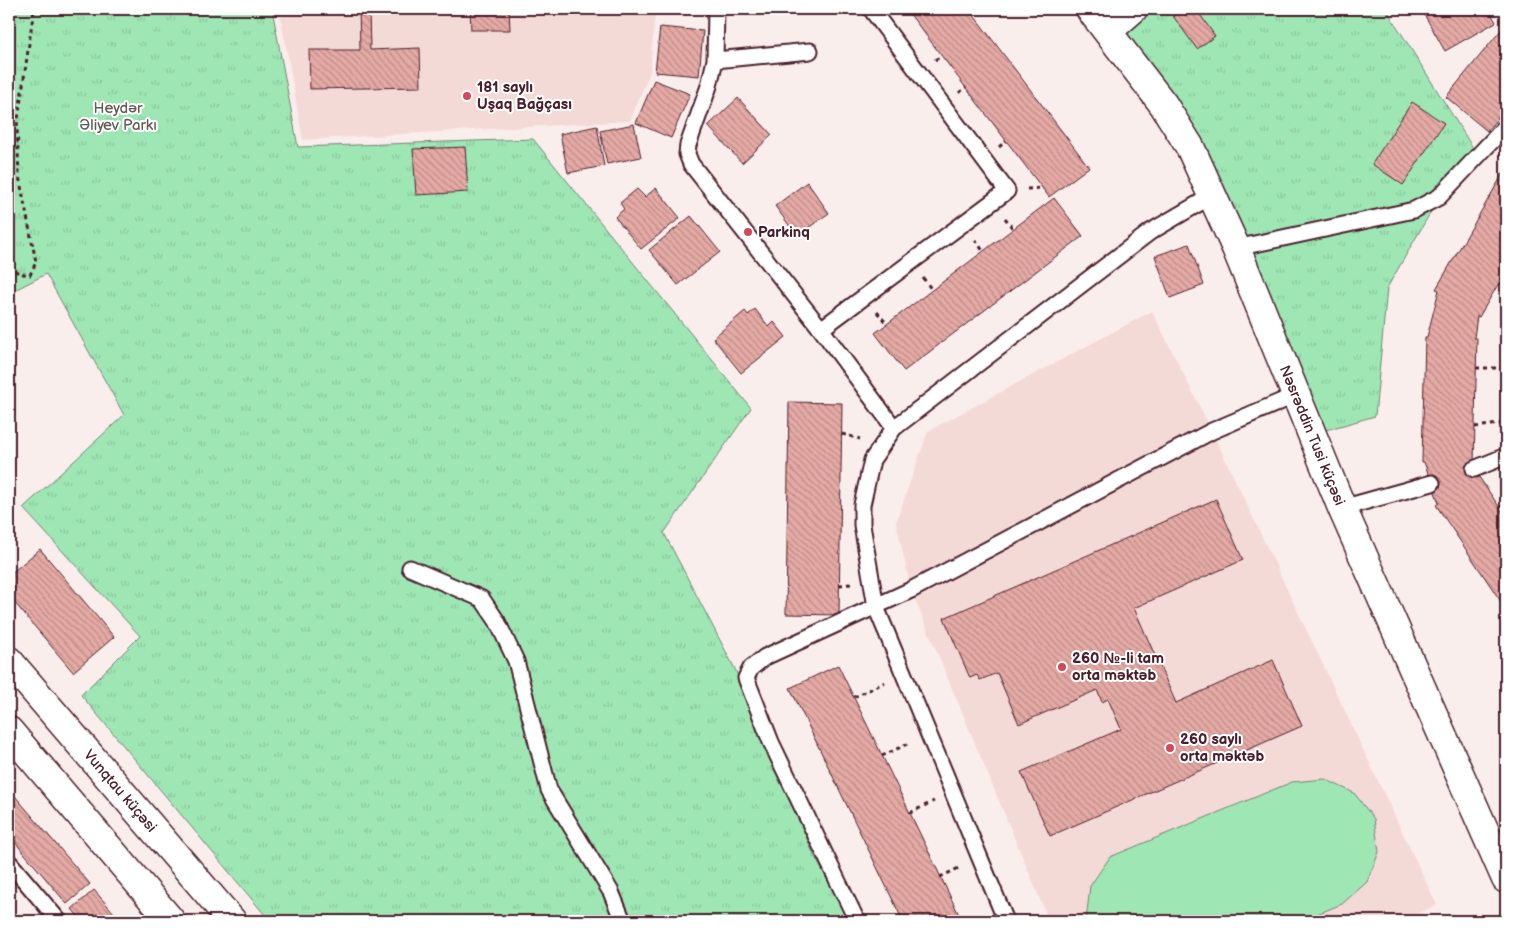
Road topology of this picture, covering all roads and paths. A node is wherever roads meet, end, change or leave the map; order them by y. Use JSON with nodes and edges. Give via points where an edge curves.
{"nodes":[{"id":1,"x":34,"y":9,"type":"edge"},
{"id":2,"x":716,"y":9,"type":"edge"},
{"id":3,"x":871,"y":9,"type":"edge"},
{"id":4,"x":1090,"y":9,"type":"edge"},
{"id":5,"x":1133,"y":9,"type":"edge"},
{"id":6,"x":1108,"y":31,"type":"junction"},
{"id":7,"x":810,"y":51,"type":"dead end"},
{"id":8,"x":715,"y":60,"type":"junction"},
{"id":9,"x":1506,"y":126,"type":"edge"},
{"id":10,"x":9,"y":141,"type":"edge"},
{"id":11,"x":18,"y":142,"type":"junction"},
{"id":12,"x":1213,"y":195,"type":"junction"},
{"id":13,"x":1236,"y":248,"type":"junction"},
{"id":14,"x":9,"y":265,"type":"edge"},
{"id":15,"x":1500,"y":282,"type":"dead end"},
{"id":16,"x":1506,"y":286,"type":"edge"},
{"id":17,"x":821,"y":329,"type":"junction"},
{"id":18,"x":1476,"y":368,"type":"dead end"},
{"id":19,"x":1506,"y":368,"type":"edge"},
{"id":20,"x":1296,"y":395,"type":"junction"},
{"id":21,"x":1506,"y":423,"type":"edge"},
{"id":22,"x":1475,"y":427,"type":"dead end"},
{"id":23,"x":894,"y":428,"type":"junction"},
{"id":24,"x":1506,"y":456,"type":"edge"},
{"id":25,"x":1474,"y":469,"type":"dead end"},
{"id":26,"x":1432,"y":483,"type":"dead end"},
{"id":27,"x":1506,"y":504,"type":"edge"},
{"id":28,"x":1500,"y":507,"type":"dead end"},
{"id":29,"x":1342,"y":508,"type":"junction"},
{"id":30,"x":410,"y":568,"type":"dead end"},
{"id":31,"x":876,"y":607,"type":"junction"},
{"id":32,"x":9,"y":661,"type":"edge"},
{"id":33,"x":903,"y":673,"type":"junction"},
{"id":34,"x":854,"y":697,"type":"dead end"},
{"id":35,"x":9,"y":731,"type":"edge"},
{"id":36,"x":928,"y":734,"type":"junction"},
{"id":37,"x":882,"y":756,"type":"dead end"},
{"id":38,"x":952,"y":792,"type":"junction"},
{"id":39,"x":910,"y":813,"type":"dead end"},
{"id":40,"x":9,"y":862,"type":"edge"},
{"id":41,"x":1506,"y":879,"type":"edge"},
{"id":42,"x":60,"y":921,"type":"edge"},
{"id":43,"x":171,"y":921,"type":"edge"},
{"id":44,"x":232,"y":921,"type":"edge"},
{"id":45,"x":623,"y":921,"type":"edge"},
{"id":46,"x":857,"y":921,"type":"edge"},
{"id":47,"x":1006,"y":921,"type":"edge"}],
"edges":[{"from":1,"to":11,"type":"path","via":[[17,126]]},
{"from":2,"to":8,"type":"lane"},
{"from":3,"to":17,"type":"lane","via":[[1007,192]]},
{"from":4,"to":6,"type":"main road","name":"Nəsrəddin Tusi küçəsi"},
{"from":5,"to":6,"type":"main road"},
{"from":6,"to":12,"type":"main road","name":"Nəsrəddin Tusi küçəsi","via":[[1163,104],[1190,147]]},
{"from":7,"to":8,"type":"lane"},
{"from":8,"to":17,"type":"lane","via":[[687,154],[691,164]]},
{"from":9,"to":13,"type":"lane","via":[[1439,197],[1414,210]]},
{"from":10,"to":11,"type":"path"},
{"from":11,"to":14,"type":"path","via":[[20,176],[36,262],[30,275],[18,273]]},
{"from":12,"to":13,"type":"main road","name":"Nəsrəddin Tusi küçəsi"},
{"from":12,"to":23,"type":"lane","via":[[1150,232]]},
{"from":13,"to":20,"type":"main road","name":"Nəsrəddin Tusi küçəsi"},
{"from":15,"to":16,"type":"path"},
{"from":17,"to":23,"type":"lane"},
{"from":18,"to":19,"type":"path"},
{"from":20,"to":29,"type":"main road","name":"Nəsrəddin Tusi küçəsi"},
{"from":20,"to":31,"type":"lane","via":[[1212,430]]},
{"from":21,"to":22,"type":"path"},
{"from":23,"to":31,"type":"lane","via":[[872,460],[862,505],[862,525]]},
{"from":24,"to":25,"type":"lane"},
{"from":26,"to":29,"type":"lane"},
{"from":27,"to":28,"type":"path"},
{"from":29,"to":41,"type":"main road","name":"Nəsrəddin Tusi küçəsi"},
{"from":30,"to":45,"type":"lane","via":[[482,600],[497,621],[516,662],[549,790],[611,892]]},
{"from":31,"to":33,"type":"lane"},
{"from":31,"to":46,"type":"lane","via":[[765,657],[746,678],[771,742]]},
{"from":32,"to":44,"type":"main road","name":"Vunqtau küçəsi"},
{"from":33,"to":34,"type":"path"},
{"from":33,"to":36,"type":"lane"},
{"from":35,"to":43,"type":"main road"},
{"from":36,"to":37,"type":"path"},
{"from":36,"to":38,"type":"lane"},
{"from":38,"to":39,"type":"path"},
{"from":38,"to":47,"type":"lane"},
{"from":40,"to":42,"type":"lane"}]}
